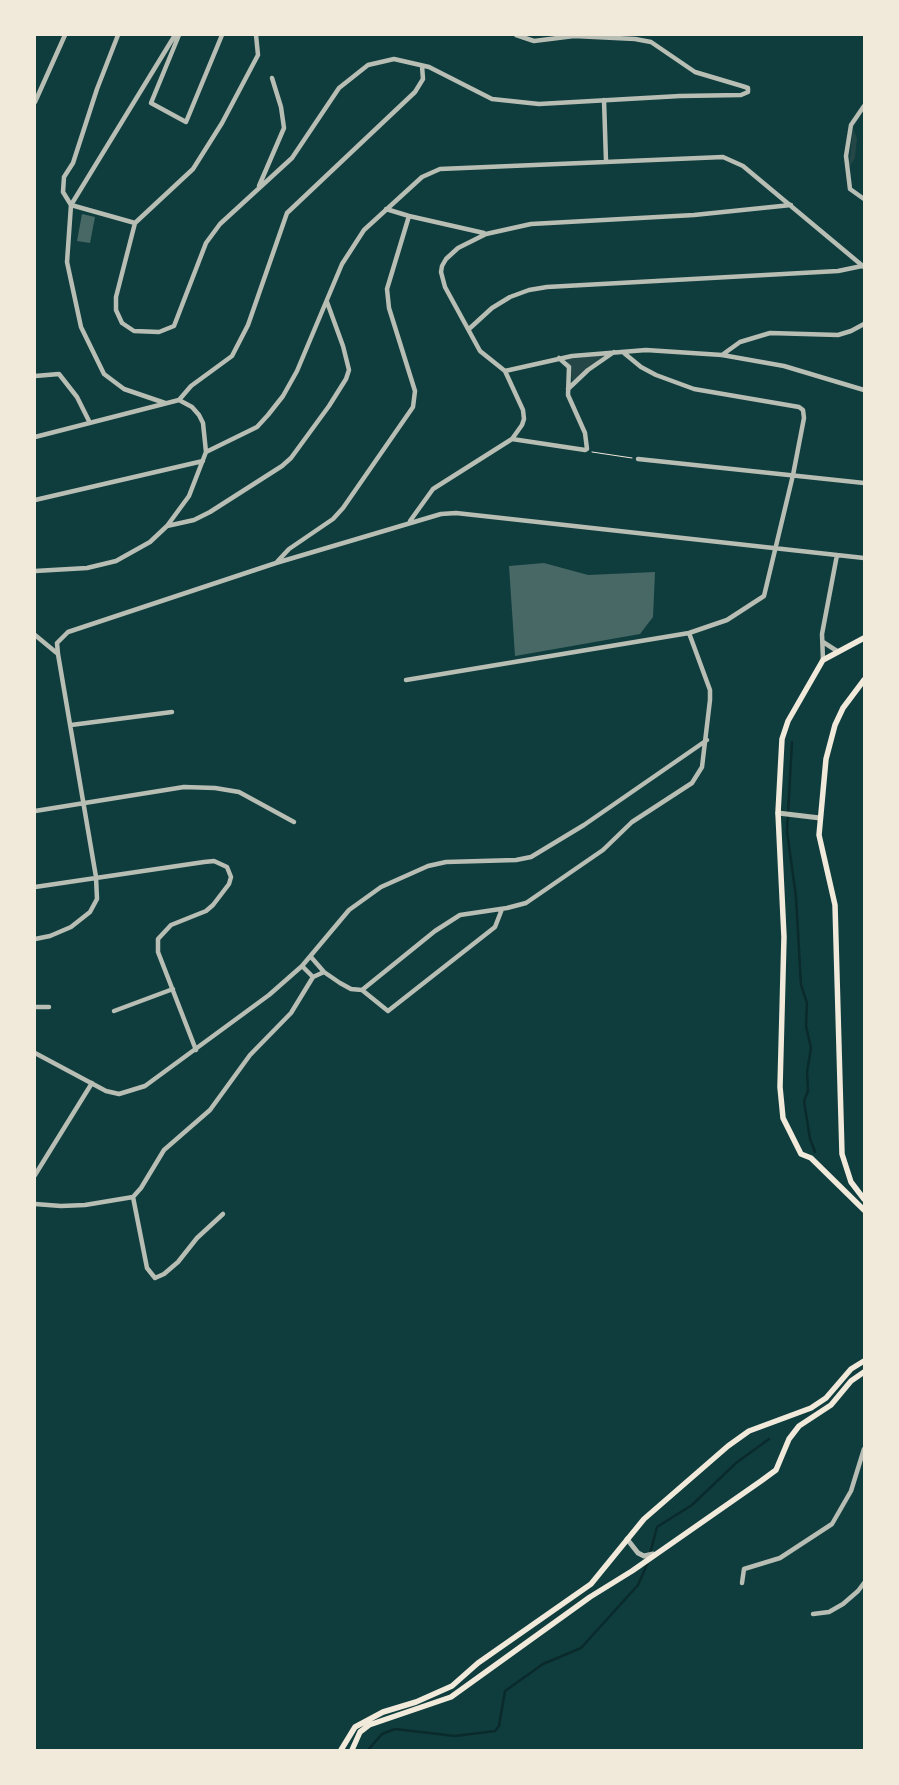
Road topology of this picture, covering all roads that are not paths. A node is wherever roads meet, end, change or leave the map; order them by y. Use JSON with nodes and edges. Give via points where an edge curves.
{"nodes":[{"id":1,"x":65,"y":35,"type":"edge"},
{"id":2,"x":118,"y":35,"type":"edge"},
{"id":3,"x":175,"y":35,"type":"edge"},
{"id":4,"x":179,"y":35,"type":"edge"},
{"id":5,"x":222,"y":35,"type":"edge"},
{"id":6,"x":256,"y":35,"type":"edge"},
{"id":7,"x":516,"y":35,"type":"edge"},
{"id":8,"x":636,"y":37,"type":"edge"},
{"id":9,"x":422,"y":66,"type":"junction"},
{"id":10,"x":272,"y":78,"type":"dead end"},
{"id":11,"x":604,"y":100,"type":"junction"},
{"id":12,"x":35,"y":102,"type":"edge"},
{"id":13,"x":864,"y":106,"type":"edge"},
{"id":14,"x":606,"y":161,"type":"junction"},
{"id":15,"x":259,"y":187,"type":"junction"},
{"id":16,"x":864,"y":199,"type":"edge"},
{"id":17,"x":71,"y":205,"type":"junction"},
{"id":18,"x":791,"y":205,"type":"junction"},
{"id":19,"x":386,"y":209,"type":"junction"},
{"id":20,"x":409,"y":216,"type":"junction"},
{"id":21,"x":135,"y":223,"type":"junction"},
{"id":22,"x":486,"y":234,"type":"junction"},
{"id":23,"x":863,"y":266,"type":"edge"},
{"id":24,"x":327,"y":302,"type":"junction"},
{"id":25,"x":864,"y":324,"type":"edge"},
{"id":26,"x":469,"y":329,"type":"junction"},
{"id":27,"x":614,"y":352,"type":"junction"},
{"id":28,"x":624,"y":353,"type":"junction"},
{"id":29,"x":722,"y":354,"type":"junction"},
{"id":30,"x":559,"y":358,"type":"junction"},
{"id":31,"x":505,"y":371,"type":"junction"},
{"id":32,"x":35,"y":376,"type":"edge"},
{"id":33,"x":568,"y":388,"type":"junction"},
{"id":34,"x":864,"y":390,"type":"edge"},
{"id":35,"x":179,"y":400,"type":"junction"},
{"id":36,"x":165,"y":403,"type":"junction"},
{"id":37,"x":90,"y":423,"type":"junction"},
{"id":38,"x":35,"y":437,"type":"edge"},
{"id":39,"x":512,"y":439,"type":"junction"},
{"id":40,"x":206,"y":452,"type":"junction"},
{"id":41,"x":638,"y":459,"type":"road end"},
{"id":42,"x":203,"y":461,"type":"junction"},
{"id":43,"x":793,"y":475,"type":"junction"},
{"id":44,"x":864,"y":483,"type":"edge"},
{"id":45,"x":35,"y":500,"type":"edge"},
{"id":46,"x":410,"y":521,"type":"junction"},
{"id":47,"x":167,"y":526,"type":"junction"},
{"id":48,"x":776,"y":548,"type":"junction"},
{"id":49,"x":837,"y":555,"type":"junction"},
{"id":50,"x":864,"y":558,"type":"edge"},
{"id":51,"x":276,"y":563,"type":"junction"},
{"id":52,"x":35,"y":571,"type":"edge"},
{"id":53,"x":689,"y":632,"type":"junction"},
{"id":54,"x":35,"y":634,"type":"edge"},
{"id":55,"x":864,"y":638,"type":"edge"},
{"id":56,"x":822,"y":642,"type":"junction"},
{"id":57,"x":837,"y":651,"type":"junction"},
{"id":58,"x":58,"y":654,"type":"junction"},
{"id":59,"x":823,"y":660,"type":"junction"},
{"id":60,"x":406,"y":680,"type":"dead end"},
{"id":61,"x":864,"y":680,"type":"edge"},
{"id":62,"x":172,"y":712,"type":"dead end"},
{"id":63,"x":71,"y":725,"type":"junction"},
{"id":64,"x":707,"y":740,"type":"junction"},
{"id":65,"x":84,"y":803,"type":"junction"},
{"id":66,"x":35,"y":811,"type":"edge"},
{"id":67,"x":780,"y":813,"type":"junction"},
{"id":68,"x":820,"y":818,"type":"junction"},
{"id":69,"x":294,"y":822,"type":"dead end"},
{"id":70,"x":96,"y":877,"type":"junction"},
{"id":71,"x":35,"y":887,"type":"edge"},
{"id":72,"x":502,"y":909,"type":"junction"},
{"id":73,"x":35,"y":939,"type":"edge"},
{"id":74,"x":311,"y":957,"type":"junction"},
{"id":75,"x":302,"y":966,"type":"junction"},
{"id":76,"x":324,"y":972,"type":"junction"},
{"id":77,"x":313,"y":977,"type":"junction"},
{"id":78,"x":173,"y":989,"type":"junction"},
{"id":79,"x":362,"y":990,"type":"junction"},
{"id":80,"x":35,"y":1007,"type":"edge"},
{"id":81,"x":50,"y":1007,"type":"dead end"},
{"id":82,"x":114,"y":1011,"type":"dead end"},
{"id":83,"x":196,"y":1050,"type":"junction"},
{"id":84,"x":35,"y":1053,"type":"edge"},
{"id":85,"x":92,"y":1083,"type":"junction"},
{"id":86,"x":35,"y":1175,"type":"edge"},
{"id":87,"x":133,"y":1197,"type":"junction"},
{"id":88,"x":864,"y":1199,"type":"edge"},
{"id":89,"x":35,"y":1204,"type":"edge"},
{"id":90,"x":864,"y":1210,"type":"edge"},
{"id":91,"x":223,"y":1214,"type":"dead end"},
{"id":92,"x":864,"y":1361,"type":"edge"},
{"id":93,"x":864,"y":1372,"type":"edge"},
{"id":94,"x":864,"y":1449,"type":"edge"},
{"id":95,"x":627,"y":1539,"type":"junction"},
{"id":96,"x":653,"y":1554,"type":"junction"},
{"id":97,"x":742,"y":1583,"type":"dead end"},
{"id":98,"x":864,"y":1583,"type":"edge"},
{"id":99,"x":813,"y":1614,"type":"dead end"},
{"id":100,"x":341,"y":1750,"type":"edge"},
{"id":101,"x":352,"y":1750,"type":"edge"}],
"edges":[{"from":1,"to":12,"type":"street"},
{"from":2,"to":17,"type":"street","via":[[96,89],[73,163],[64,177],[63,192]]},
{"from":3,"to":17,"type":"street"},
{"from":4,"to":5,"type":"street","via":[[151,103],[186,122]]},
{"from":6,"to":21,"type":"street","via":[[258,55],[222,124],[193,169]]},
{"from":7,"to":8,"type":"street","via":[[534,41],[562,36]]},
{"from":8,"to":11,"type":"street","via":[[651,42],[695,72],[748,88],[746,95]]},
{"from":9,"to":11,"type":"street","via":[[492,99],[539,104]]},
{"from":9,"to":15,"type":"street","via":[[394,59],[368,65],[351,77],[339,88],[292,158]]},
{"from":9,"to":35,"type":"street","via":[[423,79],[414,92],[288,213],[248,325],[232,356],[190,386]]},
{"from":10,"to":15,"type":"street","via":[[284,128]]},
{"from":11,"to":14,"type":"street"},
{"from":13,"to":16,"type":"street","via":[[851,125],[846,156],[850,188]]},
{"from":14,"to":18,"type":"street","via":[[723,157],[743,166]]},
{"from":14,"to":19,"type":"street","via":[[440,169],[422,177]]},
{"from":15,"to":21,"type":"street","via":[[220,224],[206,243],[174,326],[160,332],[134,331],[122,323],[116,310],[116,297]]},
{"from":17,"to":21,"type":"street"},
{"from":17,"to":36,"type":"street","via":[[67,262],[81,327],[93,355],[104,374],[124,389]]},
{"from":18,"to":22,"type":"street","via":[[694,215],[531,224]]},
{"from":18,"to":23,"type":"street"},
{"from":19,"to":20,"type":"street"},
{"from":19,"to":24,"type":"street","via":[[364,230],[342,264]]},
{"from":20,"to":22,"type":"street"},
{"from":20,"to":51,"type":"street","via":[[387,289],[389,308],[414,391],[413,407],[343,508],[333,519],[289,549]]},
{"from":22,"to":26,"type":"street","via":[[446,258],[441,272],[444,288]]},
{"from":23,"to":26,"type":"street","via":[[838,271],[547,287],[510,296]]},
{"from":24,"to":40,"type":"street","via":[[284,396],[257,427]]},
{"from":24,"to":47,"type":"street","via":[[349,370],[329,406],[282,466],[210,512],[194,520]]},
{"from":25,"to":29,"type":"street","via":[[838,335],[770,333],[740,342]]},
{"from":26,"to":31,"type":"street","via":[[480,351]]},
{"from":27,"to":28,"type":"street"},
{"from":27,"to":30,"type":"street"},
{"from":27,"to":33,"type":"street"},
{"from":28,"to":29,"type":"street","via":[[640,350]]},
{"from":28,"to":43,"type":"street","via":[[656,375],[694,389],[799,407],[804,418]]},
{"from":29,"to":34,"type":"street","via":[[784,366]]},
{"from":30,"to":31,"type":"street"},
{"from":30,"to":33,"type":"street","via":[[569,367]]},
{"from":31,"to":39,"type":"street","via":[[524,419]]},
{"from":32,"to":37,"type":"street","via":[[59,374],[77,397]]},
{"from":33,"to":39,"type":"street","via":[[570,403],[585,433],[588,445],[585,450]]},
{"from":35,"to":36,"type":"street"},
{"from":35,"to":40,"type":"street","via":[[199,415]]},
{"from":36,"to":37,"type":"street"},
{"from":37,"to":38,"type":"street"},
{"from":39,"to":46,"type":"street","via":[[433,489]]},
{"from":40,"to":42,"type":"street"},
{"from":41,"to":43,"type":"street"},
{"from":42,"to":45,"type":"street"},
{"from":42,"to":47,"type":"street","via":[[189,496]]},
{"from":43,"to":44,"type":"street"},
{"from":43,"to":48,"type":"street"},
{"from":46,"to":48,"type":"street","via":[[456,513]]},
{"from":46,"to":51,"type":"street"},
{"from":47,"to":52,"type":"street","via":[[150,542],[116,561],[87,568]]},
{"from":48,"to":49,"type":"street"},
{"from":48,"to":53,"type":"street","via":[[764,596],[727,620]]},
{"from":49,"to":50,"type":"street"},
{"from":49,"to":56,"type":"street"},
{"from":51,"to":58,"type":"street","via":[[68,632],[57,644]]},
{"from":53,"to":60,"type":"street"},
{"from":53,"to":64,"type":"street","via":[[710,690]]},
{"from":54,"to":58,"type":"street"},
{"from":55,"to":57,"type":"main road"},
{"from":56,"to":57,"type":"street"},
{"from":56,"to":59,"type":"street"},
{"from":57,"to":59,"type":"main road"},
{"from":58,"to":63,"type":"street"},
{"from":59,"to":67,"type":"main road","via":[[784,731]]},
{"from":61,"to":68,"type":"main road","via":[[835,725],[826,759]]},
{"from":62,"to":63,"type":"street"},
{"from":63,"to":65,"type":"street"},
{"from":64,"to":72,"type":"street","via":[[702,767],[692,783],[632,822],[603,850],[552,886],[526,903]]},
{"from":64,"to":74,"type":"street","via":[[584,825],[531,856],[516,860],[446,862],[381,887],[349,910]]},
{"from":65,"to":66,"type":"street"},
{"from":65,"to":69,"type":"street","via":[[184,788],[215,788],[239,792]]},
{"from":65,"to":70,"type":"street"},
{"from":67,"to":68,"type":"street"},
{"from":67,"to":90,"type":"main road","via":[[784,937],[780,1087],[783,1118],[801,1154],[811,1158]]},
{"from":68,"to":88,"type":"main road","via":[[821,848],[835,905],[842,1154],[851,1182]]},
{"from":70,"to":71,"type":"street"},
{"from":70,"to":73,"type":"street","via":[[97,899],[90,912],[71,927]]},
{"from":70,"to":78,"type":"street","via":[[214,862],[225,865],[230,871],[229,884],[214,906],[171,925],[158,939],[158,952]]},
{"from":72,"to":79,"type":"street","via":[[460,915]]},
{"from":72,"to":79,"type":"street","via":[[496,927],[388,1012]]},
{"from":74,"to":75,"type":"street"},
{"from":74,"to":76,"type":"street"},
{"from":75,"to":77,"type":"street"},
{"from":75,"to":83,"type":"street"},
{"from":76,"to":77,"type":"street"},
{"from":76,"to":79,"type":"street","via":[[351,989]]},
{"from":77,"to":87,"type":"street","via":[[291,1014],[250,1056],[210,1110],[164,1150]]},
{"from":78,"to":82,"type":"street"},
{"from":78,"to":83,"type":"street"},
{"from":80,"to":81,"type":"street"},
{"from":83,"to":85,"type":"street","via":[[145,1086],[130,1092],[118,1094]]},
{"from":84,"to":85,"type":"street"},
{"from":85,"to":86,"type":"street"},
{"from":87,"to":89,"type":"street","via":[[77,1205]]},
{"from":87,"to":91,"type":"street","via":[[148,1268],[155,1278],[178,1262],[197,1238]]},
{"from":92,"to":95,"type":"main road","via":[[850,1369],[826,1398],[811,1408],[740,1436],[644,1519]]},
{"from":93,"to":96,"type":"main road","via":[[851,1381],[831,1404],[799,1426],[789,1439],[776,1470]]},
{"from":94,"to":97,"type":"street","via":[[851,1491],[832,1524],[780,1558],[744,1569]]},
{"from":95,"to":96,"type":"street","via":[[644,1556]]},
{"from":95,"to":100,"type":"main road","via":[[591,1584],[478,1663],[452,1686],[361,1723],[348,1736]]},
{"from":96,"to":101,"type":"main road","via":[[450,1697],[369,1725],[360,1732]]},
{"from":98,"to":99,"type":"street","via":[[843,1604],[829,1612]]}]}
